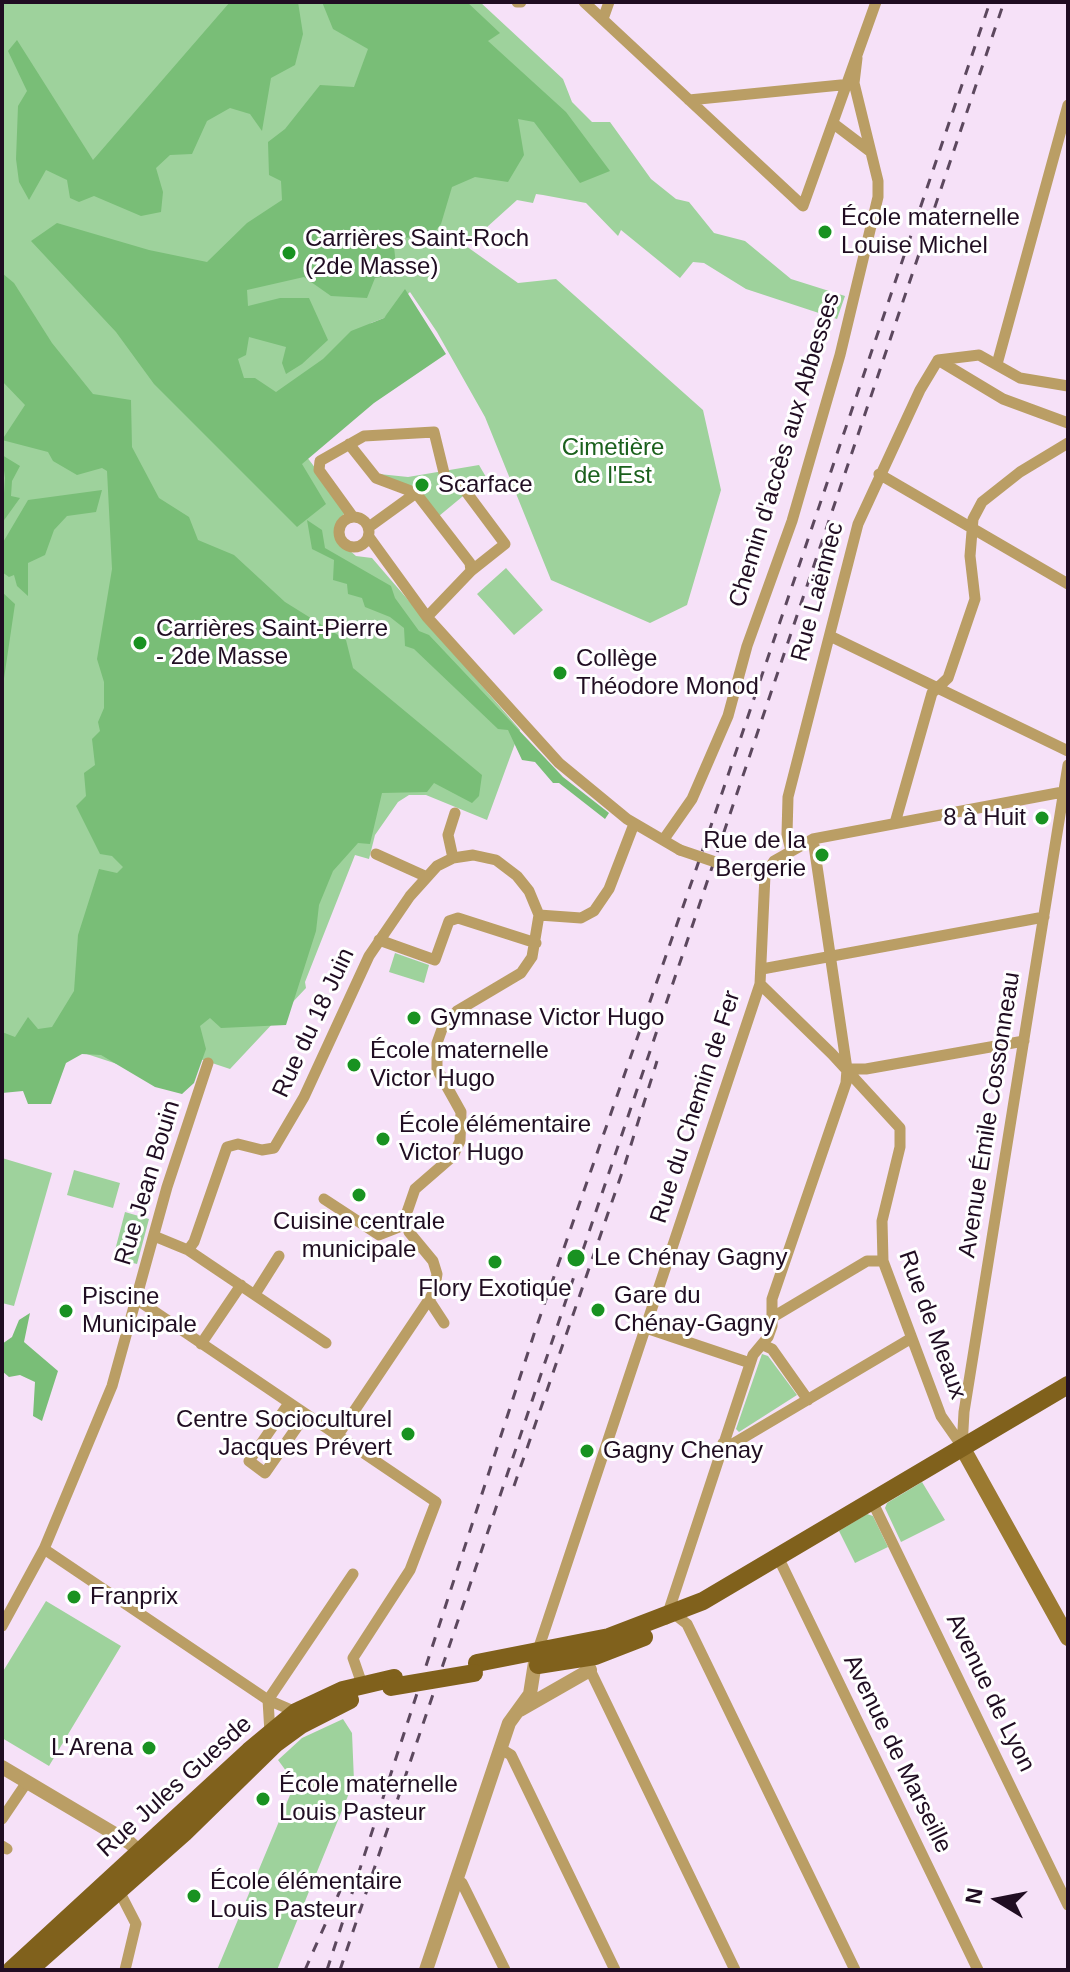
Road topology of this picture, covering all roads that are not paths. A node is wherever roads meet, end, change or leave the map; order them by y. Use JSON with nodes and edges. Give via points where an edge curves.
{"nodes":[{"id":1,"x":584,"y":2,"type":"edge"},
{"id":2,"x":609,"y":2,"type":"edge"},
{"id":3,"x":876,"y":2,"type":"edge"},
{"id":4,"x":603,"y":19,"type":"junction"},
{"id":5,"x":849,"y":85,"type":"junction"},
{"id":6,"x":857,"y":96,"type":"junction"},
{"id":7,"x":689,"y":100,"type":"junction"},
{"id":8,"x":841,"y":101,"type":"junction"},
{"id":9,"x":1068,"y":105,"type":"edge"},
{"id":10,"x":864,"y":120,"type":"junction"},
{"id":11,"x":834,"y":124,"type":"junction"},
{"id":12,"x":853,"y":136,"type":"junction"},
{"id":13,"x":871,"y":152,"type":"junction"},
{"id":14,"x":938,"y":360,"type":"junction"},
{"id":15,"x":997,"y":364,"type":"junction"},
{"id":16,"x":1068,"y":386,"type":"edge"},
{"id":17,"x":1068,"y":423,"type":"edge"},
{"id":18,"x":1068,"y":443,"type":"edge"},
{"id":19,"x":349,"y":444,"type":"junction"},
{"id":20,"x":879,"y":474,"type":"junction"},
{"id":21,"x":416,"y":493,"type":"junction"},
{"id":22,"x":353,"y":517,"type":"junction"},
{"id":23,"x":971,"y":526,"type":"junction"},
{"id":24,"x":369,"y":532,"type":"junction"},
{"id":25,"x":471,"y":571,"type":"junction"},
{"id":26,"x":1068,"y":584,"type":"edge"},
{"id":27,"x":427,"y":617,"type":"junction"},
{"id":28,"x":830,"y":636,"type":"junction"},
{"id":29,"x":936,"y":687,"type":"junction"},
{"id":30,"x":1068,"y":751,"type":"edge"},
{"id":31,"x":1068,"y":765,"type":"edge"},
{"id":32,"x":1066,"y":791,"type":"edge"},
{"id":33,"x":455,"y":813,"type":"dead end"},
{"id":34,"x":895,"y":823,"type":"junction"},
{"id":35,"x":634,"y":824,"type":"junction"},
{"id":36,"x":664,"y":839,"type":"junction"},
{"id":37,"x":813,"y":839,"type":"junction"},
{"id":38,"x":791,"y":851,"type":"junction"},
{"id":39,"x":376,"y":854,"type":"dead end"},
{"id":40,"x":453,"y":858,"type":"junction"},
{"id":41,"x":765,"y":875,"type":"junction"},
{"id":42,"x":427,"y":877,"type":"junction"},
{"id":43,"x":539,"y":915,"type":"junction"},
{"id":44,"x":1044,"y":917,"type":"junction"},
{"id":45,"x":379,"y":940,"type":"junction"},
{"id":46,"x":536,"y":943,"type":"junction"},
{"id":47,"x":831,"y":956,"type":"junction"},
{"id":48,"x":762,"y":969,"type":"junction"},
{"id":49,"x":760,"y":984,"type":"junction"},
{"id":50,"x":1024,"y":1041,"type":"junction"},
{"id":51,"x":208,"y":1063,"type":"dead end"},
{"id":52,"x":847,"y":1069,"type":"junction"},
{"id":53,"x":324,"y":1199,"type":"dead end"},
{"id":54,"x":407,"y":1224,"type":"junction"},
{"id":55,"x":154,"y":1236,"type":"junction"},
{"id":56,"x":188,"y":1250,"type":"junction"},
{"id":57,"x":279,"y":1256,"type":"dead end"},
{"id":58,"x":883,"y":1261,"type":"junction"},
{"id":59,"x":241,"y":1285,"type":"junction"},
{"id":60,"x":255,"y":1294,"type":"junction"},
{"id":61,"x":136,"y":1299,"type":"junction"},
{"id":62,"x":429,"y":1300,"type":"junction"},
{"id":63,"x":773,"y":1317,"type":"junction"},
{"id":64,"x":444,"y":1323,"type":"dead end"},
{"id":65,"x":644,"y":1327,"type":"junction"},
{"id":66,"x":910,"y":1339,"type":"junction"},
{"id":67,"x":326,"y":1343,"type":"dead end"},
{"id":68,"x":201,"y":1344,"type":"junction"},
{"id":69,"x":763,"y":1345,"type":"junction"},
{"id":70,"x":750,"y":1363,"type":"junction"},
{"id":71,"x":1068,"y":1385,"type":"edge"},
{"id":72,"x":808,"y":1400,"type":"junction"},
{"id":73,"x":289,"y":1403,"type":"junction"},
{"id":74,"x":306,"y":1414,"type":"junction"},
{"id":75,"x":338,"y":1435,"type":"junction"},
{"id":76,"x":723,"y":1443,"type":"junction"},
{"id":77,"x":962,"y":1447,"type":"junction"},
{"id":78,"x":872,"y":1501,"type":"junction"},
{"id":79,"x":44,"y":1549,"type":"junction"},
{"id":80,"x":778,"y":1557,"type":"junction"},
{"id":81,"x":353,"y":1574,"type":"dead end"},
{"id":82,"x":674,"y":1615,"type":"junction"},
{"id":83,"x":2,"y":1626,"type":"edge"},
{"id":84,"x":1068,"y":1638,"type":"edge"},
{"id":85,"x":583,"y":1658,"type":"junction"},
{"id":86,"x":535,"y":1665,"type":"junction"},
{"id":87,"x":573,"y":1680,"type":"junction"},
{"id":88,"x":392,"y":1683,"type":"junction"},
{"id":89,"x":362,"y":1684,"type":"junction"},
{"id":90,"x":268,"y":1700,"type":"junction"},
{"id":91,"x":519,"y":1710,"type":"junction"},
{"id":92,"x":296,"y":1712,"type":"junction"},
{"id":93,"x":270,"y":1733,"type":"junction"},
{"id":94,"x":501,"y":1749,"type":"junction"},
{"id":95,"x":2,"y":1767,"type":"edge"},
{"id":96,"x":27,"y":1782,"type":"junction"},
{"id":97,"x":2,"y":1819,"type":"edge"},
{"id":98,"x":144,"y":1856,"type":"junction"},
{"id":99,"x":457,"y":1880,"type":"junction"},
{"id":100,"x":118,"y":1889,"type":"junction"},
{"id":101,"x":1068,"y":1905,"type":"edge"},
{"id":102,"x":21,"y":1968,"type":"edge"},
{"id":103,"x":125,"y":1970,"type":"edge"},
{"id":104,"x":426,"y":1970,"type":"edge"},
{"id":105,"x":505,"y":1970,"type":"edge"},
{"id":106,"x":615,"y":1970,"type":"edge"},
{"id":107,"x":735,"y":1970,"type":"edge"},
{"id":108,"x":855,"y":1970,"type":"edge"},
{"id":109,"x":978,"y":1970,"type":"edge"}],
"edges":[{"from":1,"to":4,"type":"street"},
{"from":2,"to":4,"type":"street"},
{"from":3,"to":5,"type":"street"},
{"from":4,"to":7,"type":"street"},
{"from":5,"to":6,"type":"street","name":"Chemin d'accès aux Abbesses"},
{"from":5,"to":7,"type":"street"},
{"from":5,"to":8,"type":"street"},
{"from":6,"to":8,"type":"street"},
{"from":6,"to":10,"type":"street","name":"Chemin d'accès aux Abbesses"},
{"from":7,"to":11,"type":"street","via":[[803,206]]},
{"from":8,"to":11,"type":"street"},
{"from":9,"to":15,"type":"street"},
{"from":10,"to":12,"type":"street"},
{"from":10,"to":13,"type":"street","name":"Chemin d'accès aux Abbesses"},
{"from":11,"to":12,"type":"street"},
{"from":12,"to":13,"type":"street"},
{"from":13,"to":36,"type":"street","name":"Chemin d'accès aux Abbesses","via":[[877,205],[792,521],[728,716],[692,799]]},
{"from":14,"to":15,"type":"street","via":[[979,355]]},
{"from":14,"to":17,"type":"street","via":[[1003,399]]},
{"from":14,"to":20,"type":"street","name":"Rue Laënnec"},
{"from":15,"to":16,"type":"street","via":[[1020,378]]},
{"from":18,"to":23,"type":"street","via":[[982,502]]},
{"from":19,"to":21,"type":"street","via":[[376,478]]},
{"from":19,"to":22,"type":"street","via":[[317,464]]},
{"from":19,"to":25,"type":"street","via":[[364,436],[434,432],[445,477],[464,489],[504,539],[501,550]]},
{"from":20,"to":23,"type":"street"},
{"from":20,"to":28,"type":"street","name":"Rue Laënnec","via":[[858,524]]},
{"from":21,"to":24,"type":"street"},
{"from":21,"to":25,"type":"street"},
{"from":22,"to":24,"type":"street","via":[[362,519]]},
{"from":22,"to":24,"type":"street","via":[[340,525],[340,540],[358,547]]},
{"from":23,"to":26,"type":"street"},
{"from":23,"to":29,"type":"street","via":[[975,599],[948,678]]},
{"from":24,"to":27,"type":"street"},
{"from":25,"to":27,"type":"street"},
{"from":27,"to":35,"type":"street","via":[[559,763]]},
{"from":28,"to":29,"type":"street"},
{"from":28,"to":38,"type":"street","name":"Rue Laënnec","via":[[788,797]]},
{"from":29,"to":30,"type":"street"},
{"from":29,"to":34,"type":"street"},
{"from":31,"to":32,"type":"street","name":"Avenue Émile Cossonneau"},
{"from":32,"to":34,"type":"street"},
{"from":32,"to":44,"type":"street","name":"Avenue Émile Cossonneau"},
{"from":33,"to":40,"type":"street","via":[[448,835]]},
{"from":34,"to":37,"type":"street"},
{"from":35,"to":36,"type":"street"},
{"from":35,"to":43,"type":"street","via":[[616,874],[594,911],[581,918]]},
{"from":36,"to":41,"type":"street","bridge":true,"via":[[680,850]]},
{"from":37,"to":38,"type":"street"},
{"from":37,"to":47,"type":"street"},
{"from":38,"to":41,"type":"street","via":[[774,861]]},
{"from":39,"to":42,"type":"street"},
{"from":40,"to":42,"type":"street","name":"Rue du 18 Juin"},
{"from":40,"to":43,"type":"street","via":[[489,857],[506,867],[529,891]]},
{"from":41,"to":48,"type":"street"},
{"from":42,"to":45,"type":"street","name":"Rue du 18 Juin"},
{"from":43,"to":46,"type":"street"},
{"from":44,"to":47,"type":"street"},
{"from":44,"to":50,"type":"street","name":"Avenue Émile Cossonneau"},
{"from":45,"to":46,"type":"street","via":[[435,960],[449,921],[458,918]]},
{"from":45,"to":56,"type":"street","name":"Rue du 18 Juin","via":[[296,1114],[274,1148],[227,1147]]},
{"from":46,"to":54,"type":"street","via":[[521,973],[457,1011],[442,1029],[437,1069],[461,1112],[460,1141],[453,1156],[415,1189]]},
{"from":47,"to":48,"type":"street"},
{"from":47,"to":52,"type":"street"},
{"from":48,"to":49,"type":"street"},
{"from":49,"to":52,"type":"street","name":"Rue de Meaux"},
{"from":49,"to":65,"type":"street","name":"Rue du Chemin de Fer"},
{"from":50,"to":52,"type":"street"},
{"from":50,"to":77,"type":"street","name":"Avenue Émile Cossonneau"},
{"from":51,"to":55,"type":"street","name":"Rue Jean Bouin"},
{"from":52,"to":58,"type":"street","name":"Rue de Meaux","via":[[900,1128],[882,1221]]},
{"from":52,"to":63,"type":"street","via":[[772,1299]]},
{"from":53,"to":54,"type":"street","via":[[379,1235]]},
{"from":54,"to":62,"type":"street","via":[[436,1270]]},
{"from":55,"to":56,"type":"street"},
{"from":55,"to":61,"type":"street","name":"Rue Jean Bouin"},
{"from":56,"to":59,"type":"street"},
{"from":57,"to":60,"type":"street"},
{"from":58,"to":63,"type":"street","via":[[867,1261]]},
{"from":58,"to":66,"type":"street","name":"Rue de Meaux"},
{"from":59,"to":60,"type":"street"},
{"from":59,"to":68,"type":"street"},
{"from":60,"to":67,"type":"street"},
{"from":61,"to":68,"type":"street"},
{"from":61,"to":79,"type":"street","name":"Rue Jean Bouin","via":[[112,1386]]},
{"from":62,"to":64,"type":"street"},
{"from":62,"to":75,"type":"street"},
{"from":63,"to":69,"type":"street"},
{"from":65,"to":70,"type":"street"},
{"from":65,"to":86,"type":"street","name":"Rue du Chemin de Fer"},
{"from":66,"to":72,"type":"street"},
{"from":66,"to":77,"type":"street","name":"Rue de Meaux","via":[[941,1416]]},
{"from":68,"to":73,"type":"street"},
{"from":69,"to":70,"type":"street"},
{"from":69,"to":72,"type":"street","via":[[772,1349]]},
{"from":70,"to":76,"type":"street"},
{"from":71,"to":77,"type":"main road"},
{"from":72,"to":76,"type":"street","via":[[731,1445]]},
{"from":73,"to":74,"type":"street"},
{"from":73,"to":74,"type":"street","via":[[249,1461],[265,1473]]},
{"from":74,"to":75,"type":"street"},
{"from":75,"to":89,"type":"street","via":[[436,1502],[410,1570],[353,1658]]},
{"from":76,"to":82,"type":"street"},
{"from":77,"to":78,"type":"main road"},
{"from":77,"to":84,"type":"main road"},
{"from":78,"to":80,"type":"main road"},
{"from":78,"to":101,"type":"street","name":"Avenue de Lyon"},
{"from":79,"to":83,"type":"street","name":"Rue Jean Bouin"},
{"from":79,"to":90,"type":"street"},
{"from":80,"to":82,"type":"main road"},
{"from":80,"to":109,"type":"street","name":"Avenue de Marseille"},
{"from":81,"to":90,"type":"street"},
{"from":82,"to":85,"type":"main road"},
{"from":82,"to":85,"type":"main road","via":[[622,1646]]},
{"from":82,"to":108,"type":"street"},
{"from":85,"to":86,"type":"main road"},
{"from":85,"to":87,"type":"street"},
{"from":85,"to":107,"type":"street"},
{"from":86,"to":87,"type":"street","via":[[549,1683]]},
{"from":86,"to":88,"type":"main road","bridge":true,"via":[[475,1668]]},
{"from":86,"to":91,"type":"street","via":[[530,1694]]},
{"from":87,"to":91,"type":"street"},
{"from":88,"to":89,"type":"main road","name":"Rue Jules Guesde"},
{"from":88,"to":98,"type":"main road","name":"Rue Jules Guesde","via":[[301,1725]]},
{"from":89,"to":92,"type":"main road","name":"Rue Jules Guesde"},
{"from":90,"to":92,"type":"street"},
{"from":90,"to":93,"type":"street"},
{"from":91,"to":94,"type":"street"},
{"from":92,"to":93,"type":"main road","name":"Rue Jules Guesde"},
{"from":93,"to":98,"type":"main road","name":"Rue Jules Guesde"},
{"from":94,"to":99,"type":"street"},
{"from":94,"to":106,"type":"street","via":[[511,1755]]},
{"from":95,"to":96,"type":"street"},
{"from":96,"to":97,"type":"street"},
{"from":96,"to":98,"type":"street"},
{"from":98,"to":100,"type":"main road","name":"Rue Jules Guesde"},
{"from":98,"to":102,"type":"main road","name":"Rue Jules Guesde"},
{"from":99,"to":104,"type":"street"},
{"from":99,"to":105,"type":"street"},
{"from":100,"to":102,"type":"main road","name":"Rue Jules Guesde"},
{"from":100,"to":103,"type":"street","via":[[136,1924]]}]}
